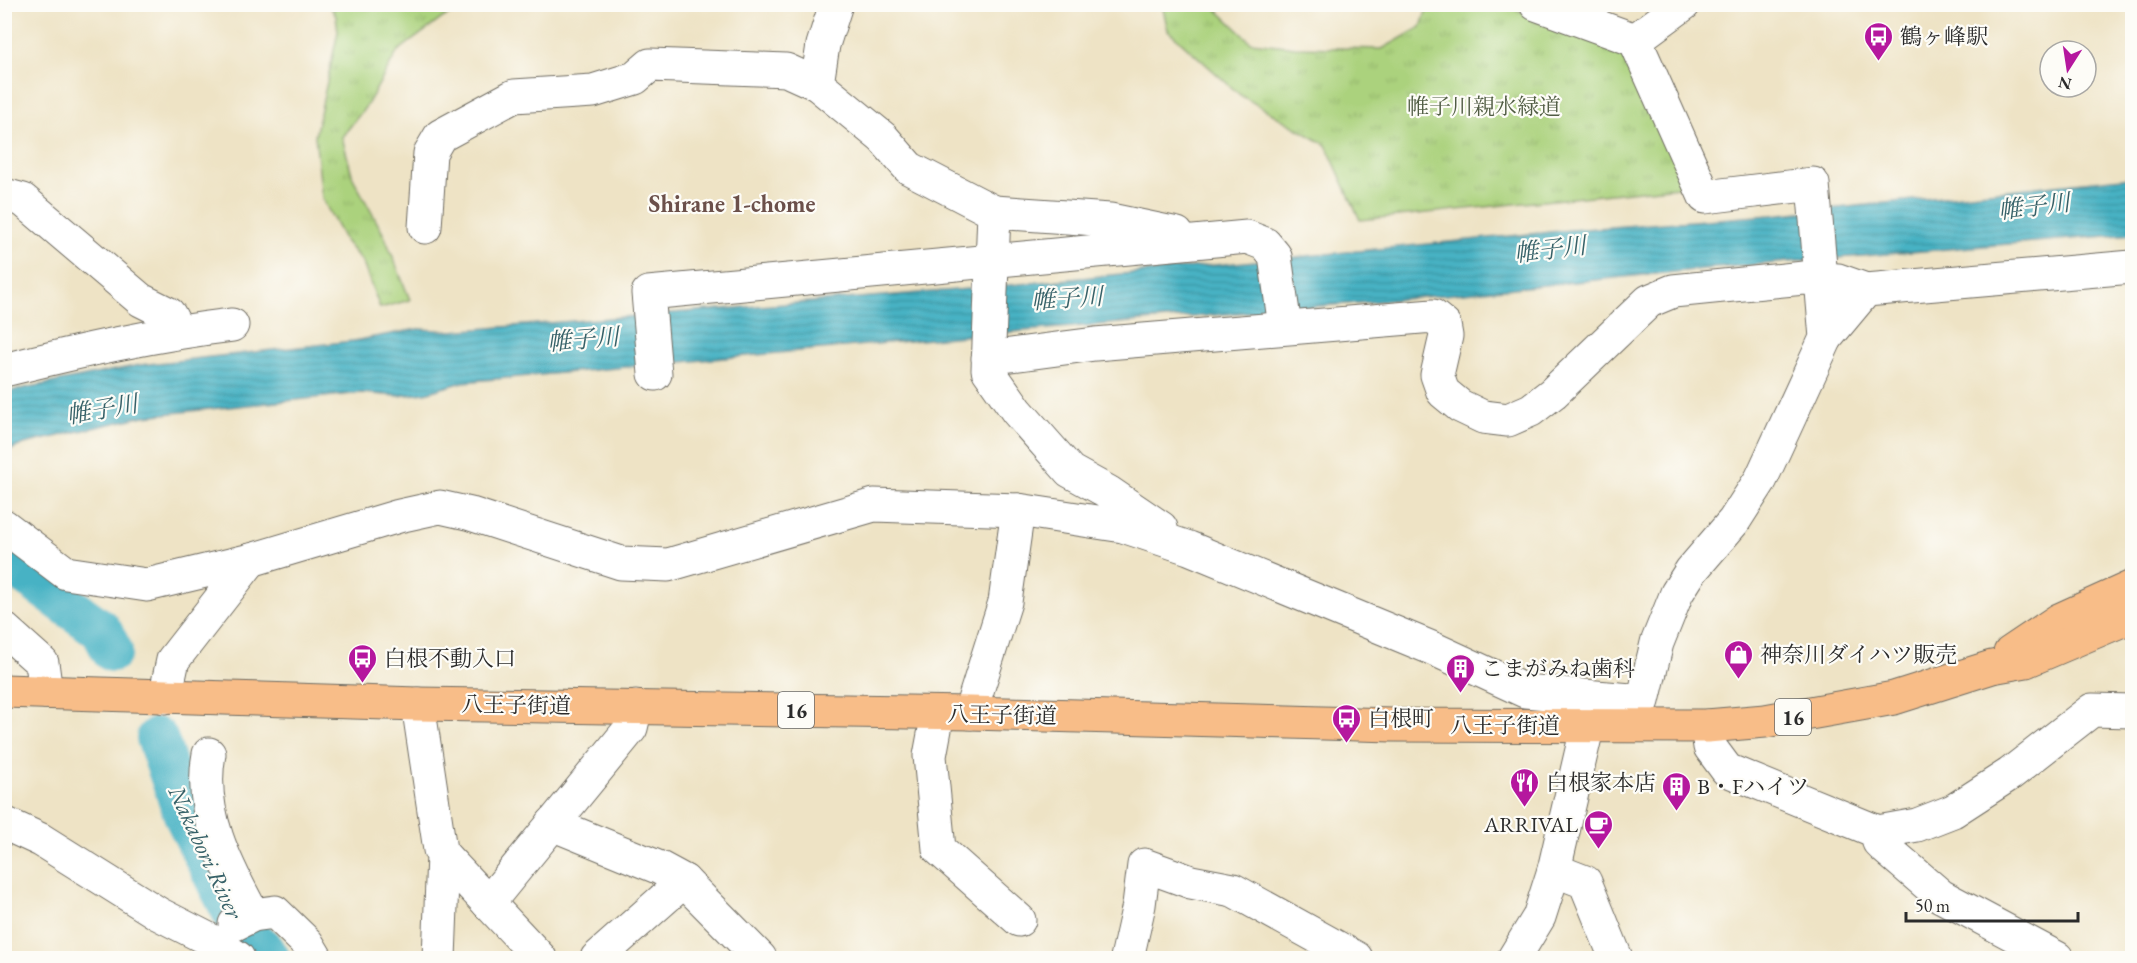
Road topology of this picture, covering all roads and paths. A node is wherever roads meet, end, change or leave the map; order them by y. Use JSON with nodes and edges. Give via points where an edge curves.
{"nodes":[{"id":1,"x":836,"y":4,"type":"edge"},
{"id":2,"x":1536,"y":4,"type":"edge"},
{"id":3,"x":1683,"y":4,"type":"edge"},
{"id":4,"x":1635,"y":40,"type":"junction"},
{"id":5,"x":817,"y":84,"type":"junction"},
{"id":6,"x":4,"y":195,"type":"edge"},
{"id":7,"x":994,"y":212,"type":"junction"},
{"id":8,"x":425,"y":227,"type":"dead end"},
{"id":9,"x":1202,"y":242,"type":"junction"},
{"id":10,"x":993,"y":265,"type":"junction"},
{"id":11,"x":2133,"y":267,"type":"edge"},
{"id":12,"x":1822,"y":274,"type":"junction"},
{"id":13,"x":1866,"y":290,"type":"junction"},
{"id":14,"x":1283,"y":323,"type":"junction"},
{"id":15,"x":232,"y":325,"type":"dead end"},
{"id":16,"x":178,"y":331,"type":"junction"},
{"id":17,"x":1826,"y":338,"type":"junction"},
{"id":18,"x":988,"y":354,"type":"junction"},
{"id":19,"x":4,"y":370,"type":"edge"},
{"id":20,"x":655,"y":374,"type":"dead end"},
{"id":21,"x":1018,"y":510,"type":"junction"},
{"id":22,"x":4,"y":526,"type":"edge"},
{"id":23,"x":1189,"y":548,"type":"junction"},
{"id":24,"x":251,"y":560,"type":"junction"},
{"id":25,"x":2133,"y":586,"type":"edge"},
{"id":26,"x":2133,"y":616,"type":"edge"},
{"id":27,"x":4,"y":629,"type":"edge"},
{"id":28,"x":1992,"y":668,"type":"junction"},
{"id":29,"x":4,"y":691,"type":"edge"},
{"id":30,"x":1525,"y":691,"type":"junction"},
{"id":31,"x":46,"y":692,"type":"junction"},
{"id":32,"x":165,"y":697,"type":"junction"},
{"id":33,"x":418,"y":704,"type":"junction"},
{"id":34,"x":636,"y":707,"type":"junction"},
{"id":35,"x":2133,"y":711,"type":"edge"},
{"id":36,"x":954,"y":713,"type":"junction"},
{"id":37,"x":1587,"y":724,"type":"junction"},
{"id":38,"x":1524,"y":725,"type":"junction"},
{"id":39,"x":1707,"y":726,"type":"junction"},
{"id":40,"x":209,"y":754,"type":"dead end"},
{"id":41,"x":4,"y":823,"type":"edge"},
{"id":42,"x":552,"y":824,"type":"junction"},
{"id":43,"x":1878,"y":832,"type":"junction"},
{"id":44,"x":443,"y":855,"type":"junction"},
{"id":45,"x":1554,"y":870,"type":"junction"},
{"id":46,"x":684,"y":881,"type":"junction"},
{"id":47,"x":488,"y":903,"type":"junction"},
{"id":48,"x":254,"y":915,"type":"junction"},
{"id":49,"x":1020,"y":920,"type":"dead end"},
{"id":50,"x":220,"y":940,"type":"edge"},
{"id":51,"x":315,"y":958,"type":"edge"},
{"id":52,"x":439,"y":958,"type":"edge"},
{"id":53,"x":540,"y":958,"type":"edge"},
{"id":54,"x":597,"y":958,"type":"edge"},
{"id":55,"x":760,"y":958,"type":"edge"},
{"id":56,"x":1127,"y":958,"type":"edge"},
{"id":57,"x":1356,"y":958,"type":"edge"},
{"id":58,"x":1514,"y":958,"type":"edge"},
{"id":59,"x":1616,"y":958,"type":"edge"},
{"id":60,"x":2057,"y":958,"type":"edge"}],
"edges":[{"from":1,"to":5,"type":"street"},
{"from":2,"to":4,"type":"street"},
{"from":3,"to":4,"type":"street"},
{"from":4,"to":12,"type":"street","via":[[1706,196],[1814,184]]},
{"from":5,"to":7,"type":"street","via":[[883,138],[909,168]]},
{"from":5,"to":8,"type":"street","via":[[786,70],[650,65],[635,78],[593,91],[514,96],[440,136],[430,153]]},
{"from":6,"to":16,"type":"street","via":[[23,200],[141,300],[170,314]]},
{"from":7,"to":9,"type":"street","via":[[1110,220]]},
{"from":7,"to":10,"type":"street"},
{"from":9,"to":10,"type":"street"},
{"from":9,"to":14,"type":"street","via":[[1247,237],[1265,244],[1275,256]]},
{"from":10,"to":18,"type":"street"},
{"from":10,"to":20,"type":"street","via":[[648,293]]},
{"from":11,"to":13,"type":"street"},
{"from":12,"to":13,"type":"street"},
{"from":12,"to":14,"type":"street","via":[[1673,291],[1650,301],[1553,393],[1531,410],[1508,420],[1483,417],[1443,392],[1437,375],[1446,336],[1444,325],[1433,315]]},
{"from":12,"to":17,"type":"street"},
{"from":13,"to":17,"type":"street"},
{"from":14,"to":18,"type":"street"},
{"from":15,"to":16,"type":"street"},
{"from":16,"to":19,"type":"street"},
{"from":17,"to":30,"type":"street","via":[[1761,479],[1677,593],[1657,644],[1643,701]]},
{"from":18,"to":23,"type":"street","via":[[988,370],[1009,401],[1070,471],[1108,492]]},
{"from":21,"to":23,"type":"street","via":[[1123,526]]},
{"from":21,"to":24,"type":"street","via":[[874,505],[668,565],[646,566],[602,558],[440,507]]},
{"from":21,"to":36,"type":"street","via":[[1005,602]]},
{"from":22,"to":24,"type":"street","via":[[66,573],[147,585]]},
{"from":23,"to":30,"type":"street","via":[[1434,649]]},
{"from":24,"to":32,"type":"street","via":[[173,660]]},
{"from":25,"to":28,"type":"highway","name":"八王子街道","number":"16","via":[[2059,620]]},
{"from":26,"to":28,"type":"highway","name":"八王子街道","number":"16","via":[[2026,661]]},
{"from":27,"to":31,"type":"street","via":[[42,663]]},
{"from":28,"to":39,"type":"highway","name":"八王子街道","number":"16","via":[[1884,700],[1765,721]]},
{"from":29,"to":31,"type":"highway","name":"八王子街道","number":"16"},
{"from":30,"to":38,"type":"street"},
{"from":31,"to":32,"type":"highway","name":"八王子街道","number":"16"},
{"from":32,"to":33,"type":"highway","name":"八王子街道","number":"16"},
{"from":33,"to":34,"type":"highway","name":"八王子街道","number":"16"},
{"from":33,"to":44,"type":"street"},
{"from":34,"to":36,"type":"highway","name":"八王子街道","number":"16"},
{"from":34,"to":42,"type":"street","via":[[632,728]]},
{"from":35,"to":43,"type":"street","via":[[2092,710],[2010,774],[1953,811],[1917,825]]},
{"from":36,"to":38,"type":"highway","name":"八王子街道","number":"16"},
{"from":36,"to":49,"type":"street","via":[[930,756],[939,849]]},
{"from":37,"to":38,"type":"highway","name":"八王子街道","number":"16"},
{"from":37,"to":39,"type":"highway","name":"八王子街道","number":"16"},
{"from":37,"to":45,"type":"street"},
{"from":39,"to":43,"type":"street","via":[[1710,747],[1727,770]]},
{"from":40,"to":48,"type":"street","via":[[206,804],[228,868]]},
{"from":41,"to":50,"type":"street","via":[[41,840],[159,914]]},
{"from":42,"to":46,"type":"street"},
{"from":42,"to":47,"type":"street"},
{"from":43,"to":60,"type":"street","via":[[1879,842],[1941,896]]},
{"from":44,"to":47,"type":"street"},
{"from":44,"to":52,"type":"street"},
{"from":45,"to":58,"type":"street","via":[[1539,917]]},
{"from":45,"to":59,"type":"street","via":[[1585,882]]},
{"from":46,"to":54,"type":"street"},
{"from":46,"to":55,"type":"street"},
{"from":47,"to":53,"type":"street"},
{"from":48,"to":50,"type":"street"},
{"from":48,"to":51,"type":"street","via":[[275,912],[307,943]]},
{"from":56,"to":57,"type":"street","via":[[1144,865],[1191,882],[1233,891]]}]}
